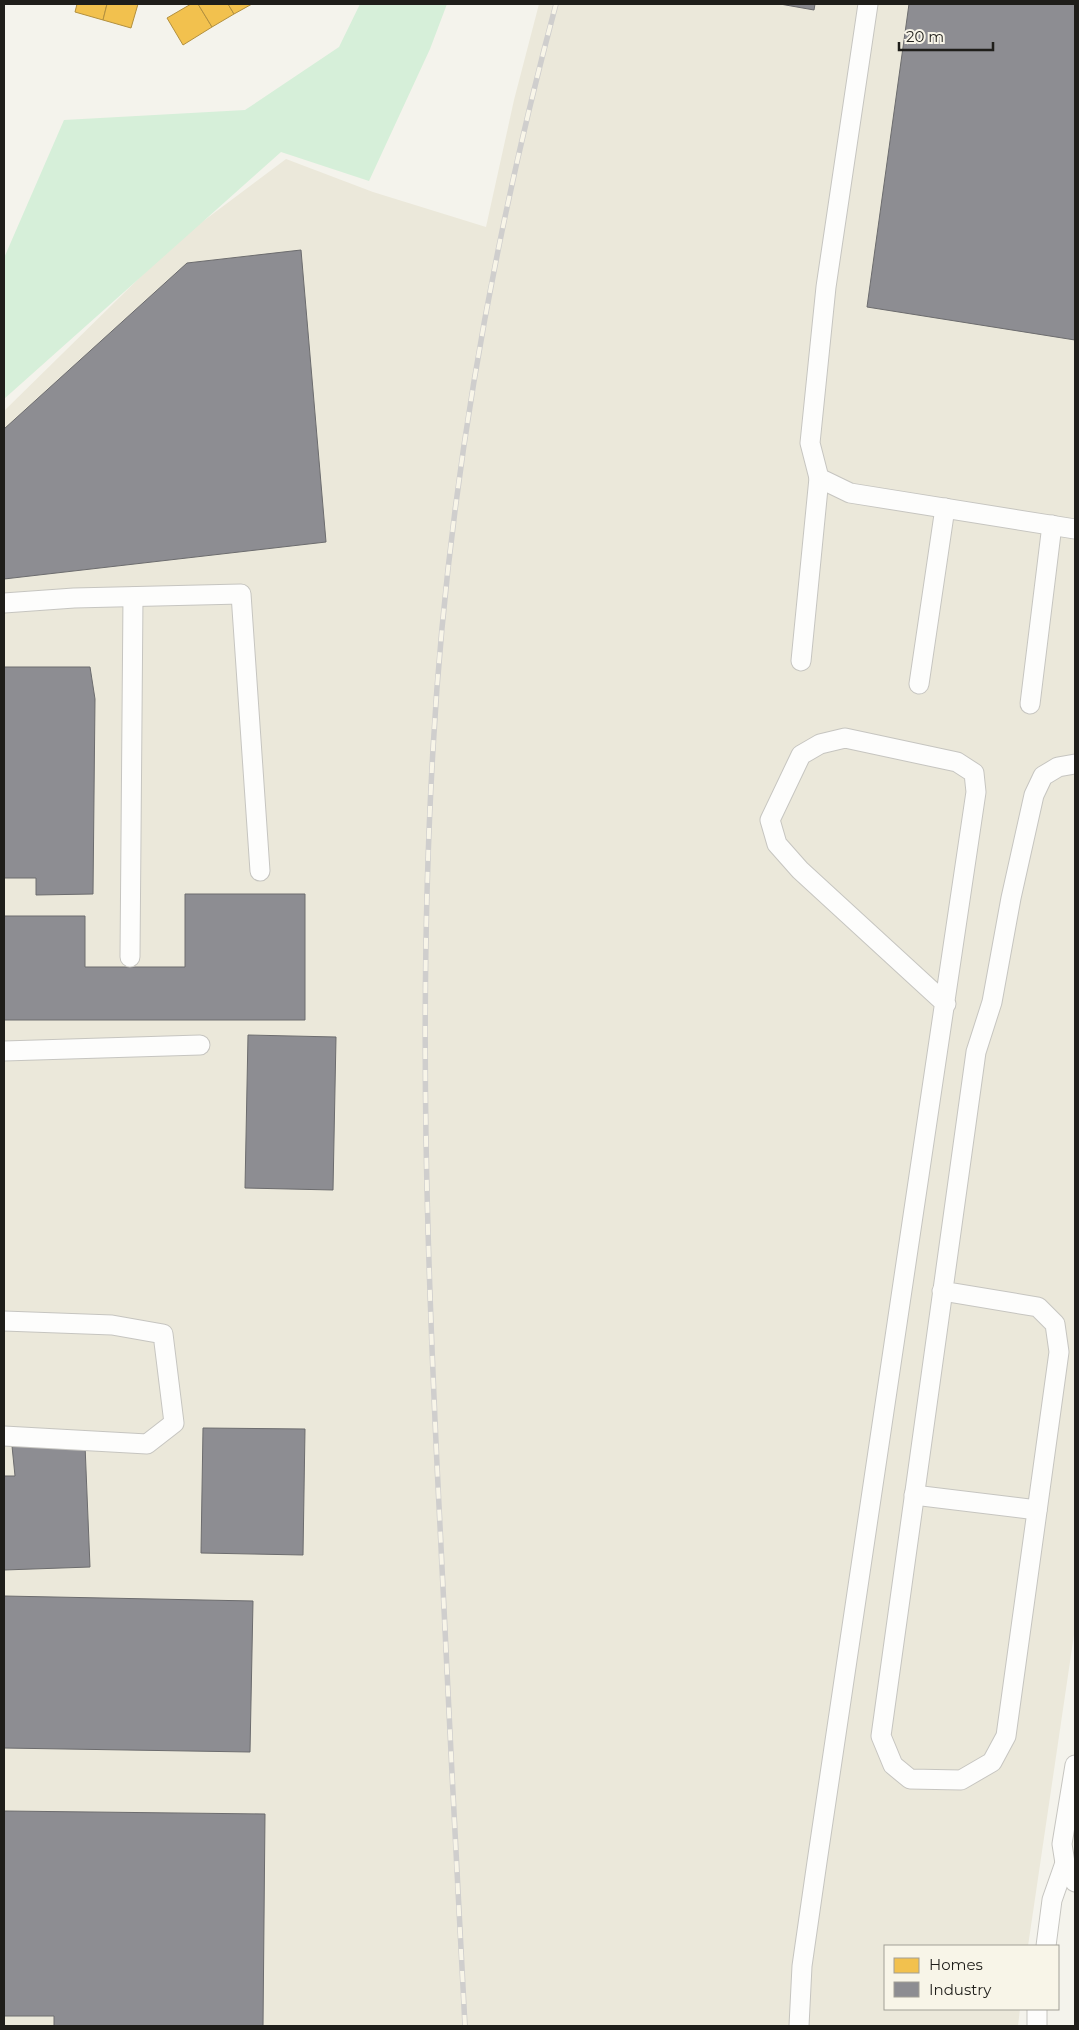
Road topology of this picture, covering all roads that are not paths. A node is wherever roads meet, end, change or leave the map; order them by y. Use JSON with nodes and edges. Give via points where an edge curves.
{"nodes":[{"id":1,"x":868,"y":4,"type":"edge"},
{"id":2,"x":819,"y":478,"type":"junction"},
{"id":3,"x":945,"y":508,"type":"junction"},
{"id":4,"x":1052,"y":525,"type":"junction"},
{"id":5,"x":1075,"y":528,"type":"edge"},
{"id":6,"x":133,"y":597,"type":"junction"},
{"id":7,"x":4,"y":603,"type":"edge"},
{"id":8,"x":801,"y":661,"type":"dead end"},
{"id":9,"x":918,"y":684,"type":"dead end"},
{"id":10,"x":1030,"y":704,"type":"dead end"},
{"id":11,"x":1075,"y":764,"type":"edge"},
{"id":12,"x":260,"y":871,"type":"dead end"},
{"id":13,"x":130,"y":956,"type":"dead end"},
{"id":14,"x":946,"y":1004,"type":"junction"},
{"id":15,"x":200,"y":1045,"type":"dead end"},
{"id":16,"x":4,"y":1051,"type":"edge"},
{"id":17,"x":942,"y":1291,"type":"junction"},
{"id":18,"x":4,"y":1321,"type":"edge"},
{"id":19,"x":4,"y":1436,"type":"edge"},
{"id":20,"x":914,"y":1495,"type":"junction"},
{"id":21,"x":1037,"y":1510,"type":"junction"},
{"id":22,"x":1075,"y":1765,"type":"edge"},
{"id":23,"x":1065,"y":1863,"type":"junction"},
{"id":24,"x":1075,"y":1882,"type":"edge"},
{"id":25,"x":1046,"y":1945,"type":"edge"},
{"id":26,"x":1037,"y":2010,"type":"edge"},
{"id":27,"x":799,"y":2026,"type":"edge"},
{"id":28,"x":1036,"y":2026,"type":"edge"}],
"edges":[{"from":1,"to":2,"type":"lane","via":[[826,287],[810,442]]},
{"from":2,"to":3,"type":"lane","via":[[850,493]]},
{"from":2,"to":8,"type":"lane"},
{"from":3,"to":4,"type":"lane"},
{"from":3,"to":9,"type":"lane"},
{"from":4,"to":5,"type":"lane"},
{"from":4,"to":10,"type":"lane"},
{"from":6,"to":7,"type":"lane"},
{"from":6,"to":12,"type":"lane","via":[[240,594]]},
{"from":6,"to":13,"type":"lane"},
{"from":11,"to":17,"type":"lane","via":[[1043,776],[1034,795],[992,1002],[976,1052]]},
{"from":14,"to":14,"type":"lane","via":[[800,870],[777,844],[770,820],[801,755],[820,744],[845,738],[957,762],[974,773],[976,792]]},
{"from":14,"to":27,"type":"lane","via":[[816,1862],[802,1966]]},
{"from":15,"to":16,"type":"lane"},
{"from":17,"to":20,"type":"lane"},
{"from":17,"to":21,"type":"lane","via":[[1038,1307],[1055,1324],[1059,1352]]},
{"from":18,"to":19,"type":"lane","via":[[112,1325],[163,1334],[174,1424],[148,1444]]},
{"from":20,"to":21,"type":"lane"},
{"from":20,"to":21,"type":"lane","via":[[881,1736],[892,1765],[910,1779],[961,1780],[992,1762],[1006,1736]]},
{"from":22,"to":23,"type":"lane","via":[[1062,1844]]},
{"from":23,"to":24,"type":"lane"},
{"from":23,"to":25,"type":"lane","via":[[1052,1900]]},
{"from":26,"to":28,"type":"lane"}]}
